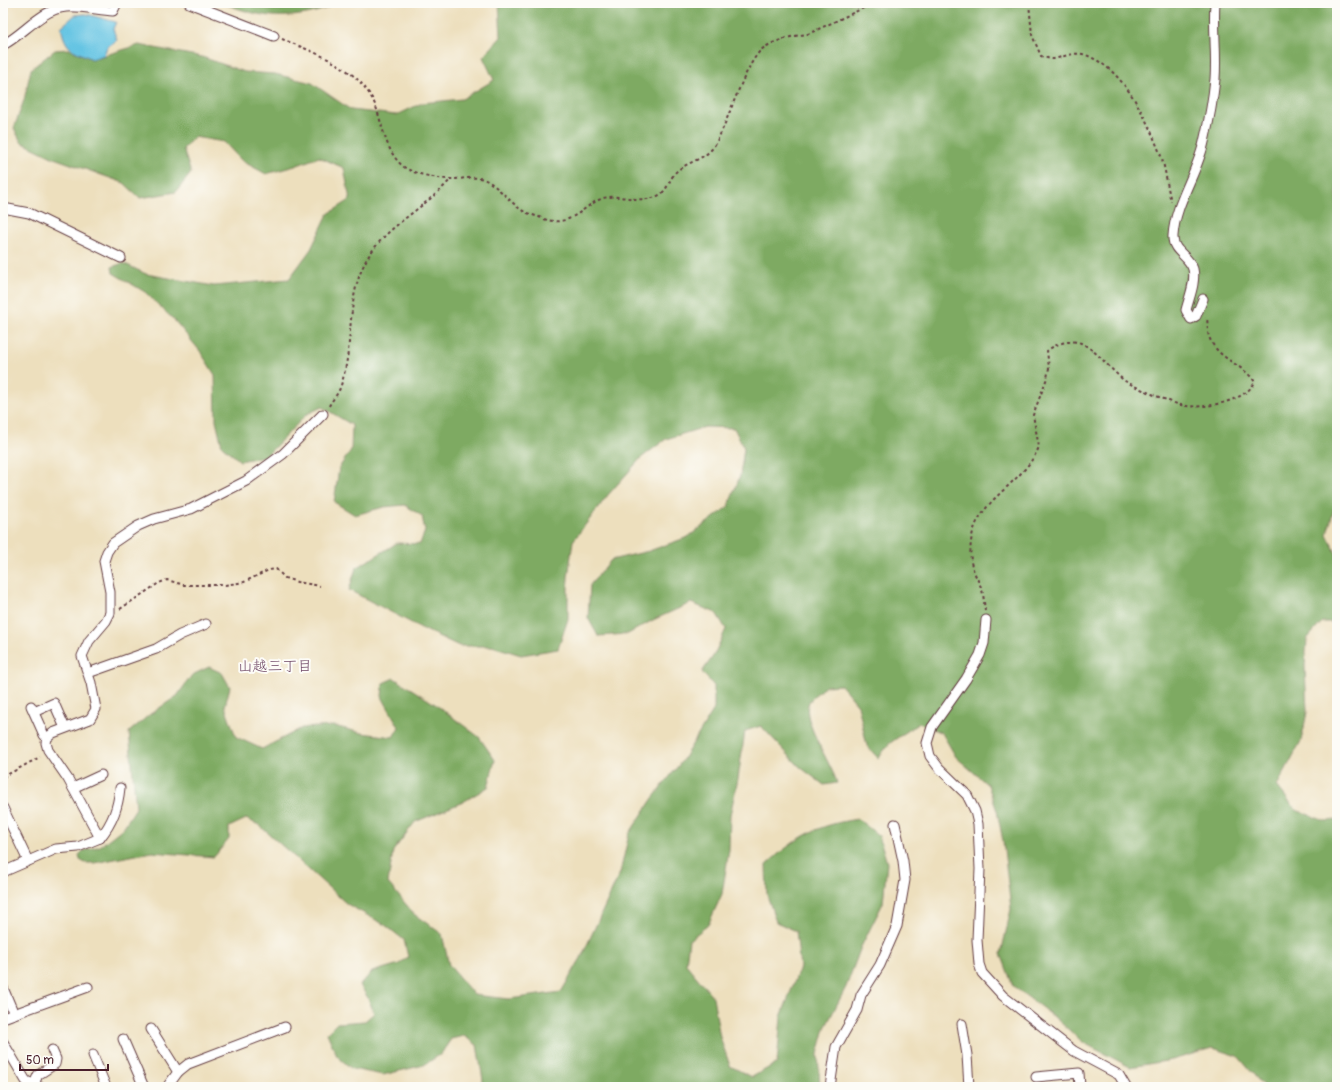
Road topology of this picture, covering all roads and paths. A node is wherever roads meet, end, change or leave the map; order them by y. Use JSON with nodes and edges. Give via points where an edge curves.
{"nodes":[{"id":1,"x":117,"y":3,"type":"edge"},
{"id":2,"x":189,"y":3,"type":"edge"},
{"id":3,"x":874,"y":3,"type":"edge"},
{"id":4,"x":1029,"y":3,"type":"edge"},
{"id":5,"x":1215,"y":3,"type":"edge"},
{"id":6,"x":274,"y":36,"type":"joint"},
{"id":7,"x":3,"y":45,"type":"edge"},
{"id":8,"x":451,"y":179,"type":"junction"},
{"id":9,"x":3,"y":208,"type":"edge"},
{"id":10,"x":1175,"y":221,"type":"junction"},
{"id":11,"x":121,"y":258,"type":"dead end"},
{"id":12,"x":1203,"y":299,"type":"dead end"},
{"id":13,"x":1207,"y":317,"type":"dead end"},
{"id":14,"x":323,"y":414,"type":"joint"},
{"id":15,"x":320,"y":586,"type":"dead end"},
{"id":16,"x":110,"y":612,"type":"junction"},
{"id":17,"x":986,"y":620,"type":"joint"},
{"id":18,"x":206,"y":624,"type":"dead end"},
{"id":19,"x":88,"y":673,"type":"junction"},
{"id":20,"x":65,"y":728,"type":"junction"},
{"id":21,"x":47,"y":738,"type":"junction"},
{"id":22,"x":50,"y":754,"type":"junction"},
{"id":23,"x":101,"y":775,"type":"dead end"},
{"id":24,"x":3,"y":777,"type":"edge"},
{"id":25,"x":73,"y":788,"type":"junction"},
{"id":26,"x":120,"y":788,"type":"dead end"},
{"id":27,"x":3,"y":808,"type":"edge"},
{"id":28,"x":895,"y":824,"type":"dead end"},
{"id":29,"x":100,"y":838,"type":"junction"},
{"id":30,"x":28,"y":861,"type":"junction"},
{"id":31,"x":3,"y":872,"type":"edge"},
{"id":32,"x":88,"y":987,"type":"dead end"},
{"id":33,"x":3,"y":988,"type":"edge"},
{"id":34,"x":14,"y":1014,"type":"junction"},
{"id":35,"x":3,"y":1018,"type":"edge"},
{"id":36,"x":962,"y":1024,"type":"dead end"},
{"id":37,"x":285,"y":1027,"type":"dead end"},
{"id":38,"x":151,"y":1029,"type":"dead end"},
{"id":39,"x":123,"y":1039,"type":"dead end"},
{"id":40,"x":3,"y":1042,"type":"edge"},
{"id":41,"x":52,"y":1050,"type":"dead end"},
{"id":42,"x":93,"y":1055,"type":"dead end"},
{"id":43,"x":178,"y":1072,"type":"junction"},
{"id":44,"x":1036,"y":1077,"type":"dead end"},
{"id":45,"x":32,"y":1085,"type":"edge"},
{"id":46,"x":106,"y":1087,"type":"edge"},
{"id":47,"x":144,"y":1087,"type":"edge"},
{"id":48,"x":167,"y":1087,"type":"edge"},
{"id":49,"x":830,"y":1087,"type":"edge"},
{"id":50,"x":968,"y":1087,"type":"edge"},
{"id":51,"x":1080,"y":1087,"type":"edge"},
{"id":52,"x":1126,"y":1087,"type":"edge"}],
"edges":[{"from":1,"to":7,"type":"street","via":[[113,11],[67,7],[59,9],[49,13]]},
{"from":2,"to":6,"type":"street"},
{"from":3,"to":8,"type":"path","via":[[808,34],[797,35],[765,47],[757,54],[713,149],[676,171],[662,193],[650,199],[610,197],[591,203],[583,211],[560,221],[548,220],[522,211],[489,182],[480,178]]},
{"from":4,"to":10,"type":"path","via":[[1032,35],[1041,56],[1051,59],[1070,54],[1084,55],[1101,62],[1111,70],[1128,91],[1161,158]]},
{"from":5,"to":10,"type":"street","via":[[1215,78],[1204,143]]},
{"from":6,"to":8,"type":"path","via":[[332,60],[360,82],[375,106],[382,130],[396,160],[406,168],[429,176]]},
{"from":8,"to":14,"type":"path","via":[[438,194],[396,224],[373,248],[362,269],[352,303],[348,352],[340,389]]},
{"from":9,"to":11,"type":"street","via":[[29,213]]},
{"from":10,"to":12,"type":"street","via":[[1174,245],[1190,262],[1193,270],[1193,284],[1186,310],[1188,316],[1196,316]]},
{"from":13,"to":17,"type":"path","via":[[1209,338],[1220,354],[1251,376],[1255,382],[1253,387],[1236,399],[1221,403],[1181,405],[1126,382],[1080,343],[1067,342],[1052,346],[1047,351],[1047,378],[1033,415],[1039,447],[1026,468],[980,515],[972,538],[971,562],[982,591]]},
{"from":14,"to":16,"type":"street","via":[[283,454],[246,481],[191,509],[138,526],[114,543],[107,552],[104,562],[110,592]]},
{"from":15,"to":16,"type":"path","via":[[285,578],[276,569],[268,570],[244,582],[225,585],[184,585],[167,580],[119,610]]},
{"from":16,"to":19,"type":"street","via":[[84,650],[82,656]]},
{"from":17,"to":52,"type":"street","via":[[980,655],[932,727],[927,743],[930,756],[967,795],[975,811],[980,869],[977,940],[979,964],[982,973],[1003,996],[1074,1051],[1120,1075]]},
{"from":18,"to":19,"type":"street","via":[[185,632],[156,650]]},
{"from":19,"to":20,"type":"street","via":[[96,709],[90,719]]},
{"from":20,"to":21,"type":"street"},
{"from":20,"to":21,"type":"street","via":[[54,703],[32,709]]},
{"from":21,"to":22,"type":"street"},
{"from":22,"to":24,"type":"path"},
{"from":22,"to":25,"type":"street"},
{"from":23,"to":25,"type":"street"},
{"from":25,"to":29,"type":"street"},
{"from":26,"to":29,"type":"street","via":[[119,804],[110,826]]},
{"from":27,"to":30,"type":"street"},
{"from":28,"to":49,"type":"street","via":[[905,880],[897,926],[880,965],[861,995],[857,1010],[836,1047]]},
{"from":29,"to":30,"type":"street","via":[[78,848],[56,849]]},
{"from":30,"to":31,"type":"street"},
{"from":32,"to":34,"type":"street"},
{"from":33,"to":34,"type":"street"},
{"from":34,"to":35,"type":"street"},
{"from":36,"to":50,"type":"street","via":[[967,1055]]},
{"from":37,"to":43,"type":"street","via":[[188,1064]]},
{"from":38,"to":43,"type":"street"},
{"from":39,"to":47,"type":"street"},
{"from":40,"to":45,"type":"street","via":[[24,1079]]},
{"from":41,"to":45,"type":"street","via":[[56,1059],[54,1064],[38,1075]]},
{"from":42,"to":46,"type":"street"},
{"from":43,"to":48,"type":"street"},
{"from":44,"to":51,"type":"street","via":[[1079,1073]]}]}
